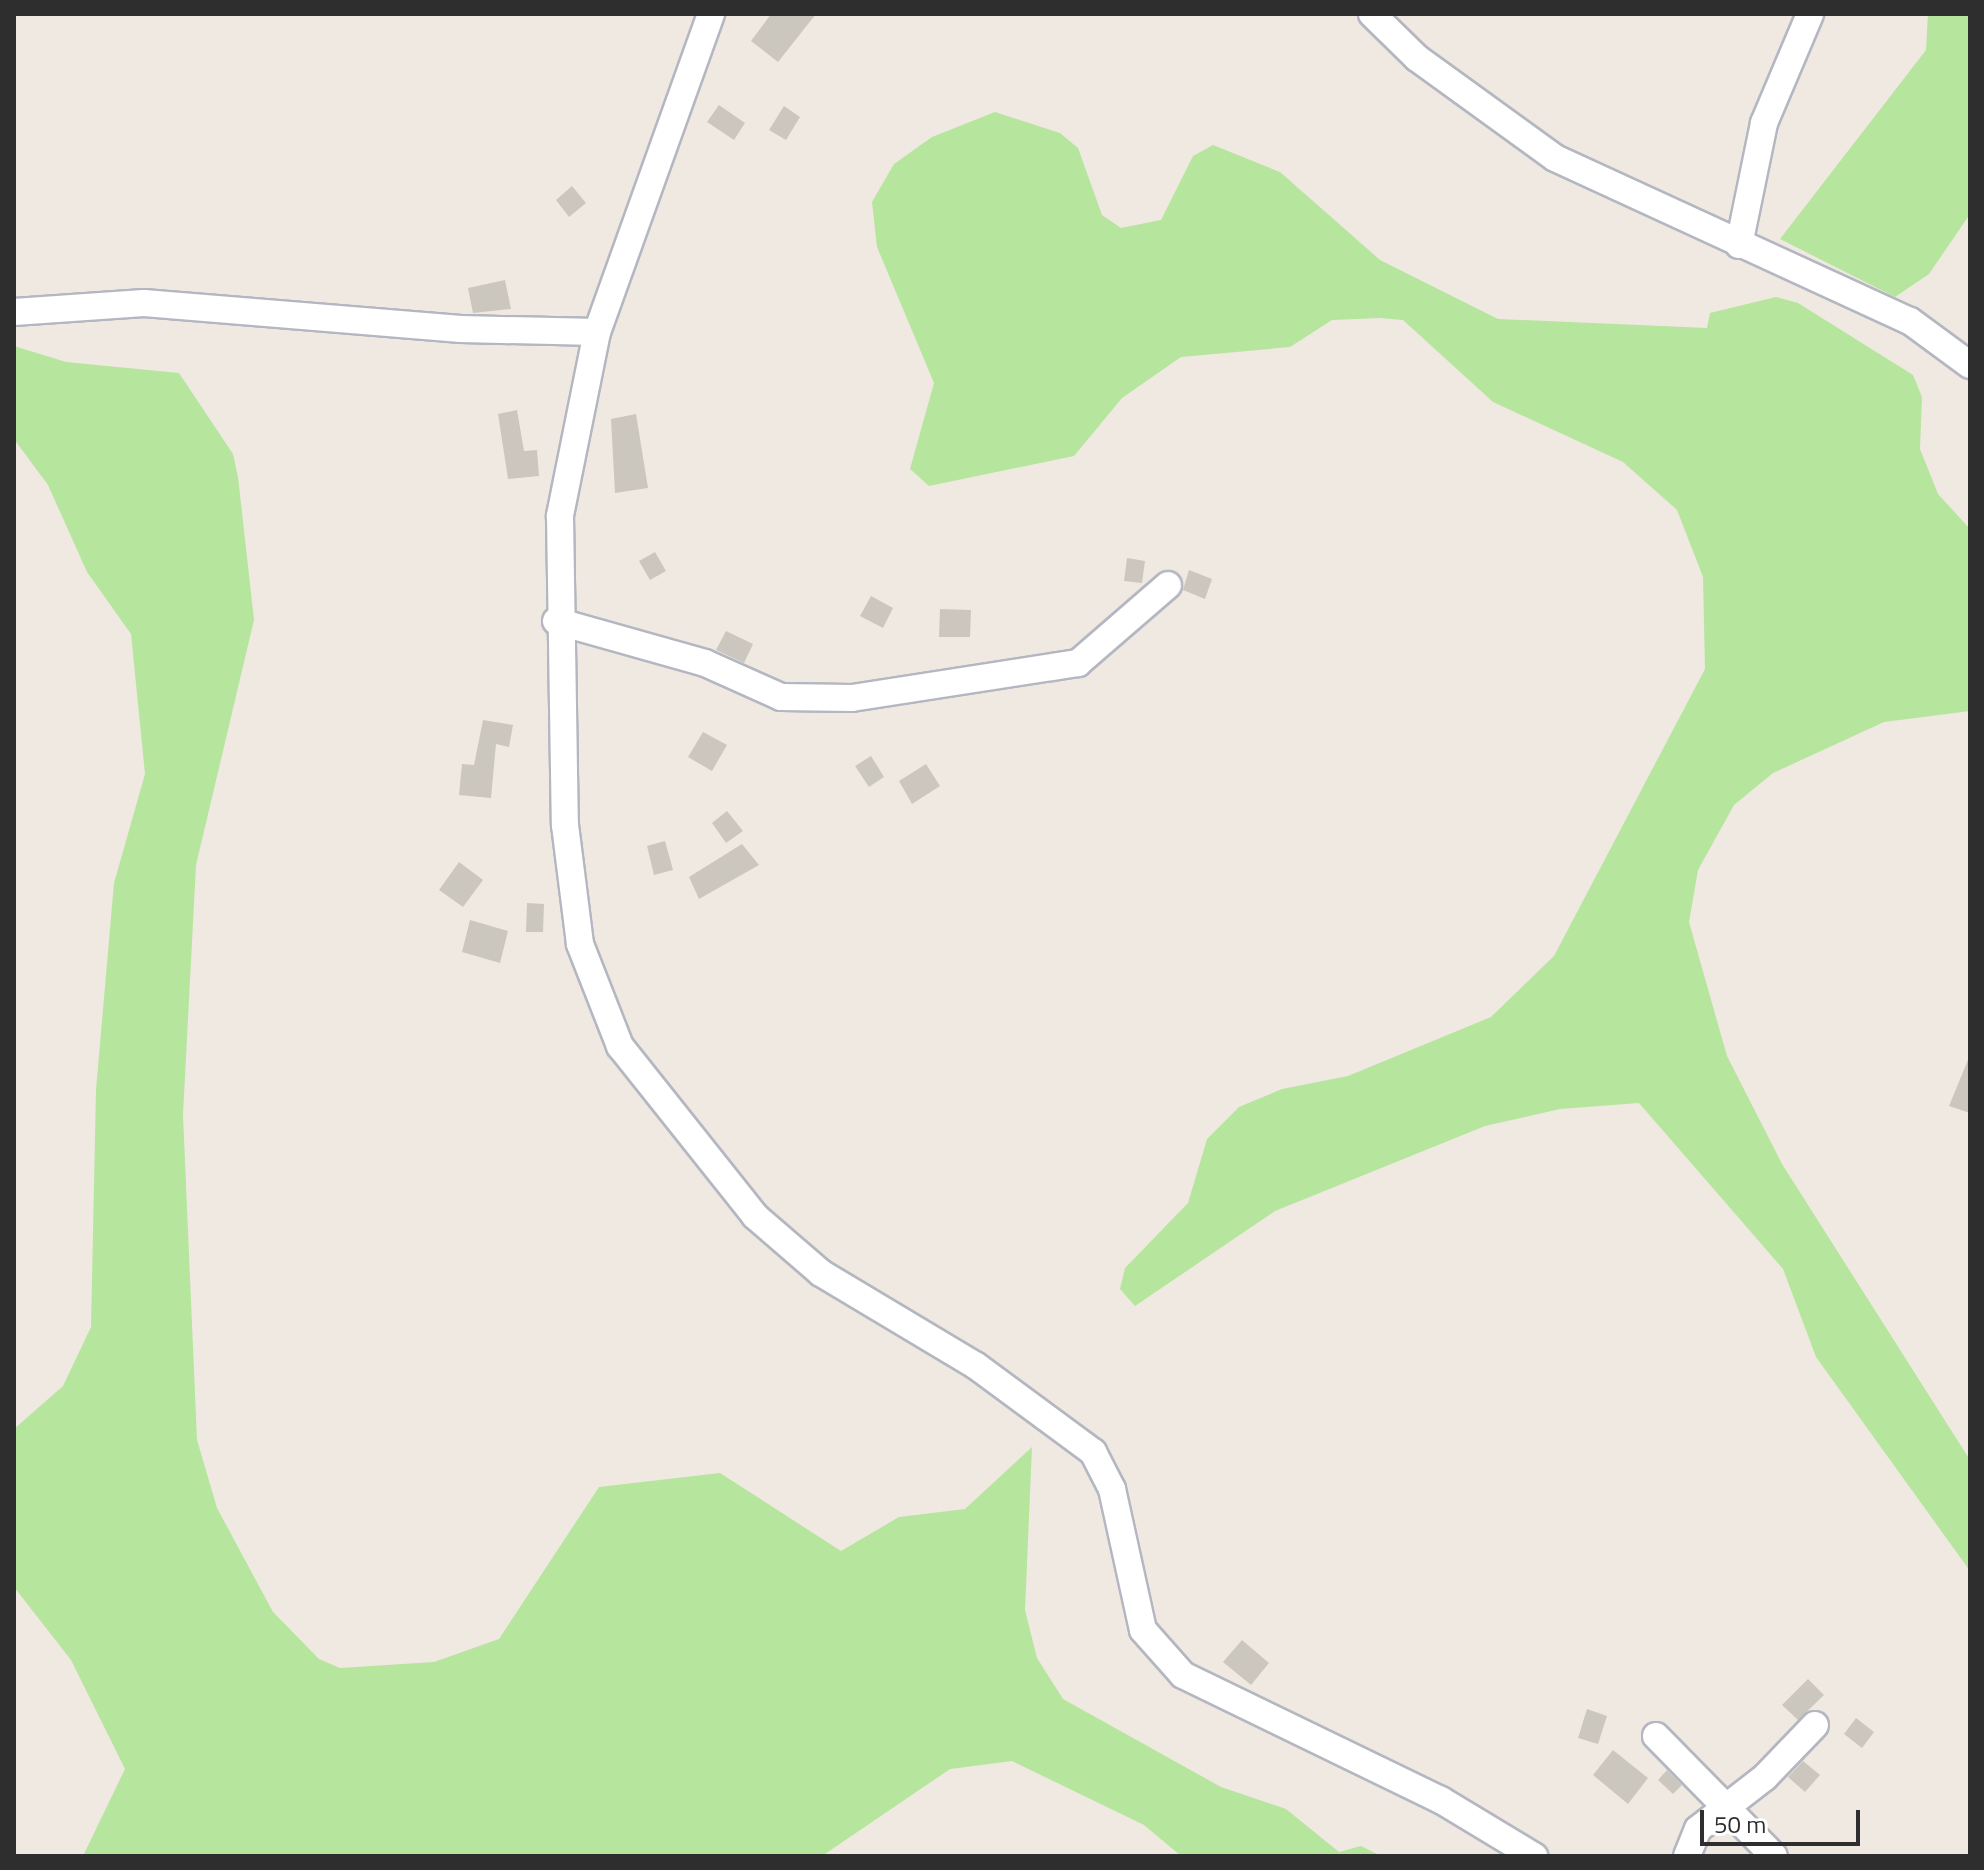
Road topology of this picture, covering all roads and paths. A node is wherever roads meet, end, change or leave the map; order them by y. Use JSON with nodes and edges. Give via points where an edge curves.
{"nodes":[{"id":1,"x":711,"y":14,"type":"edge"},
{"id":2,"x":1372,"y":14,"type":"edge"},
{"id":3,"x":1810,"y":14,"type":"edge"},
{"id":4,"x":1739,"y":245,"type":"junction"},
{"id":5,"x":14,"y":312,"type":"edge"},
{"id":6,"x":597,"y":332,"type":"junction"},
{"id":7,"x":1970,"y":365,"type":"edge"},
{"id":8,"x":1168,"y":585,"type":"dead end"},
{"id":9,"x":556,"y":621,"type":"junction"},
{"id":10,"x":1815,"y":1725,"type":"dead end"},
{"id":11,"x":1656,"y":1736,"type":"dead end"},
{"id":12,"x":1724,"y":1805,"type":"junction"},
{"id":13,"x":1534,"y":1856,"type":"edge"},
{"id":14,"x":1687,"y":1856,"type":"edge"},
{"id":15,"x":1774,"y":1856,"type":"edge"}],
"edges":[{"from":1,"to":6,"type":"street"},
{"from":2,"to":4,"type":"street","via":[[1417,58],[1555,158]]},
{"from":3,"to":4,"type":"street","via":[[1764,123]]},
{"from":4,"to":7,"type":"street","via":[[1910,321]]},
{"from":5,"to":6,"type":"street","via":[[144,303],[461,329]]},
{"from":6,"to":9,"type":"street","via":[[560,516]]},
{"from":8,"to":9,"type":"street","via":[[1078,663],[852,698],[781,697],[705,663]]},
{"from":9,"to":13,"type":"street","via":[[565,825],[580,944],[620,1046],[692,1142],[755,1216],[821,1273],[987,1373],[1093,1452],[1112,1489],[1143,1630],[1183,1675],[1441,1800]]},
{"from":10,"to":12,"type":"street","via":[[1765,1777]]},
{"from":11,"to":12,"type":"street"},
{"from":12,"to":14,"type":"street","via":[[1698,1829]]},
{"from":12,"to":15,"type":"street"}]}
